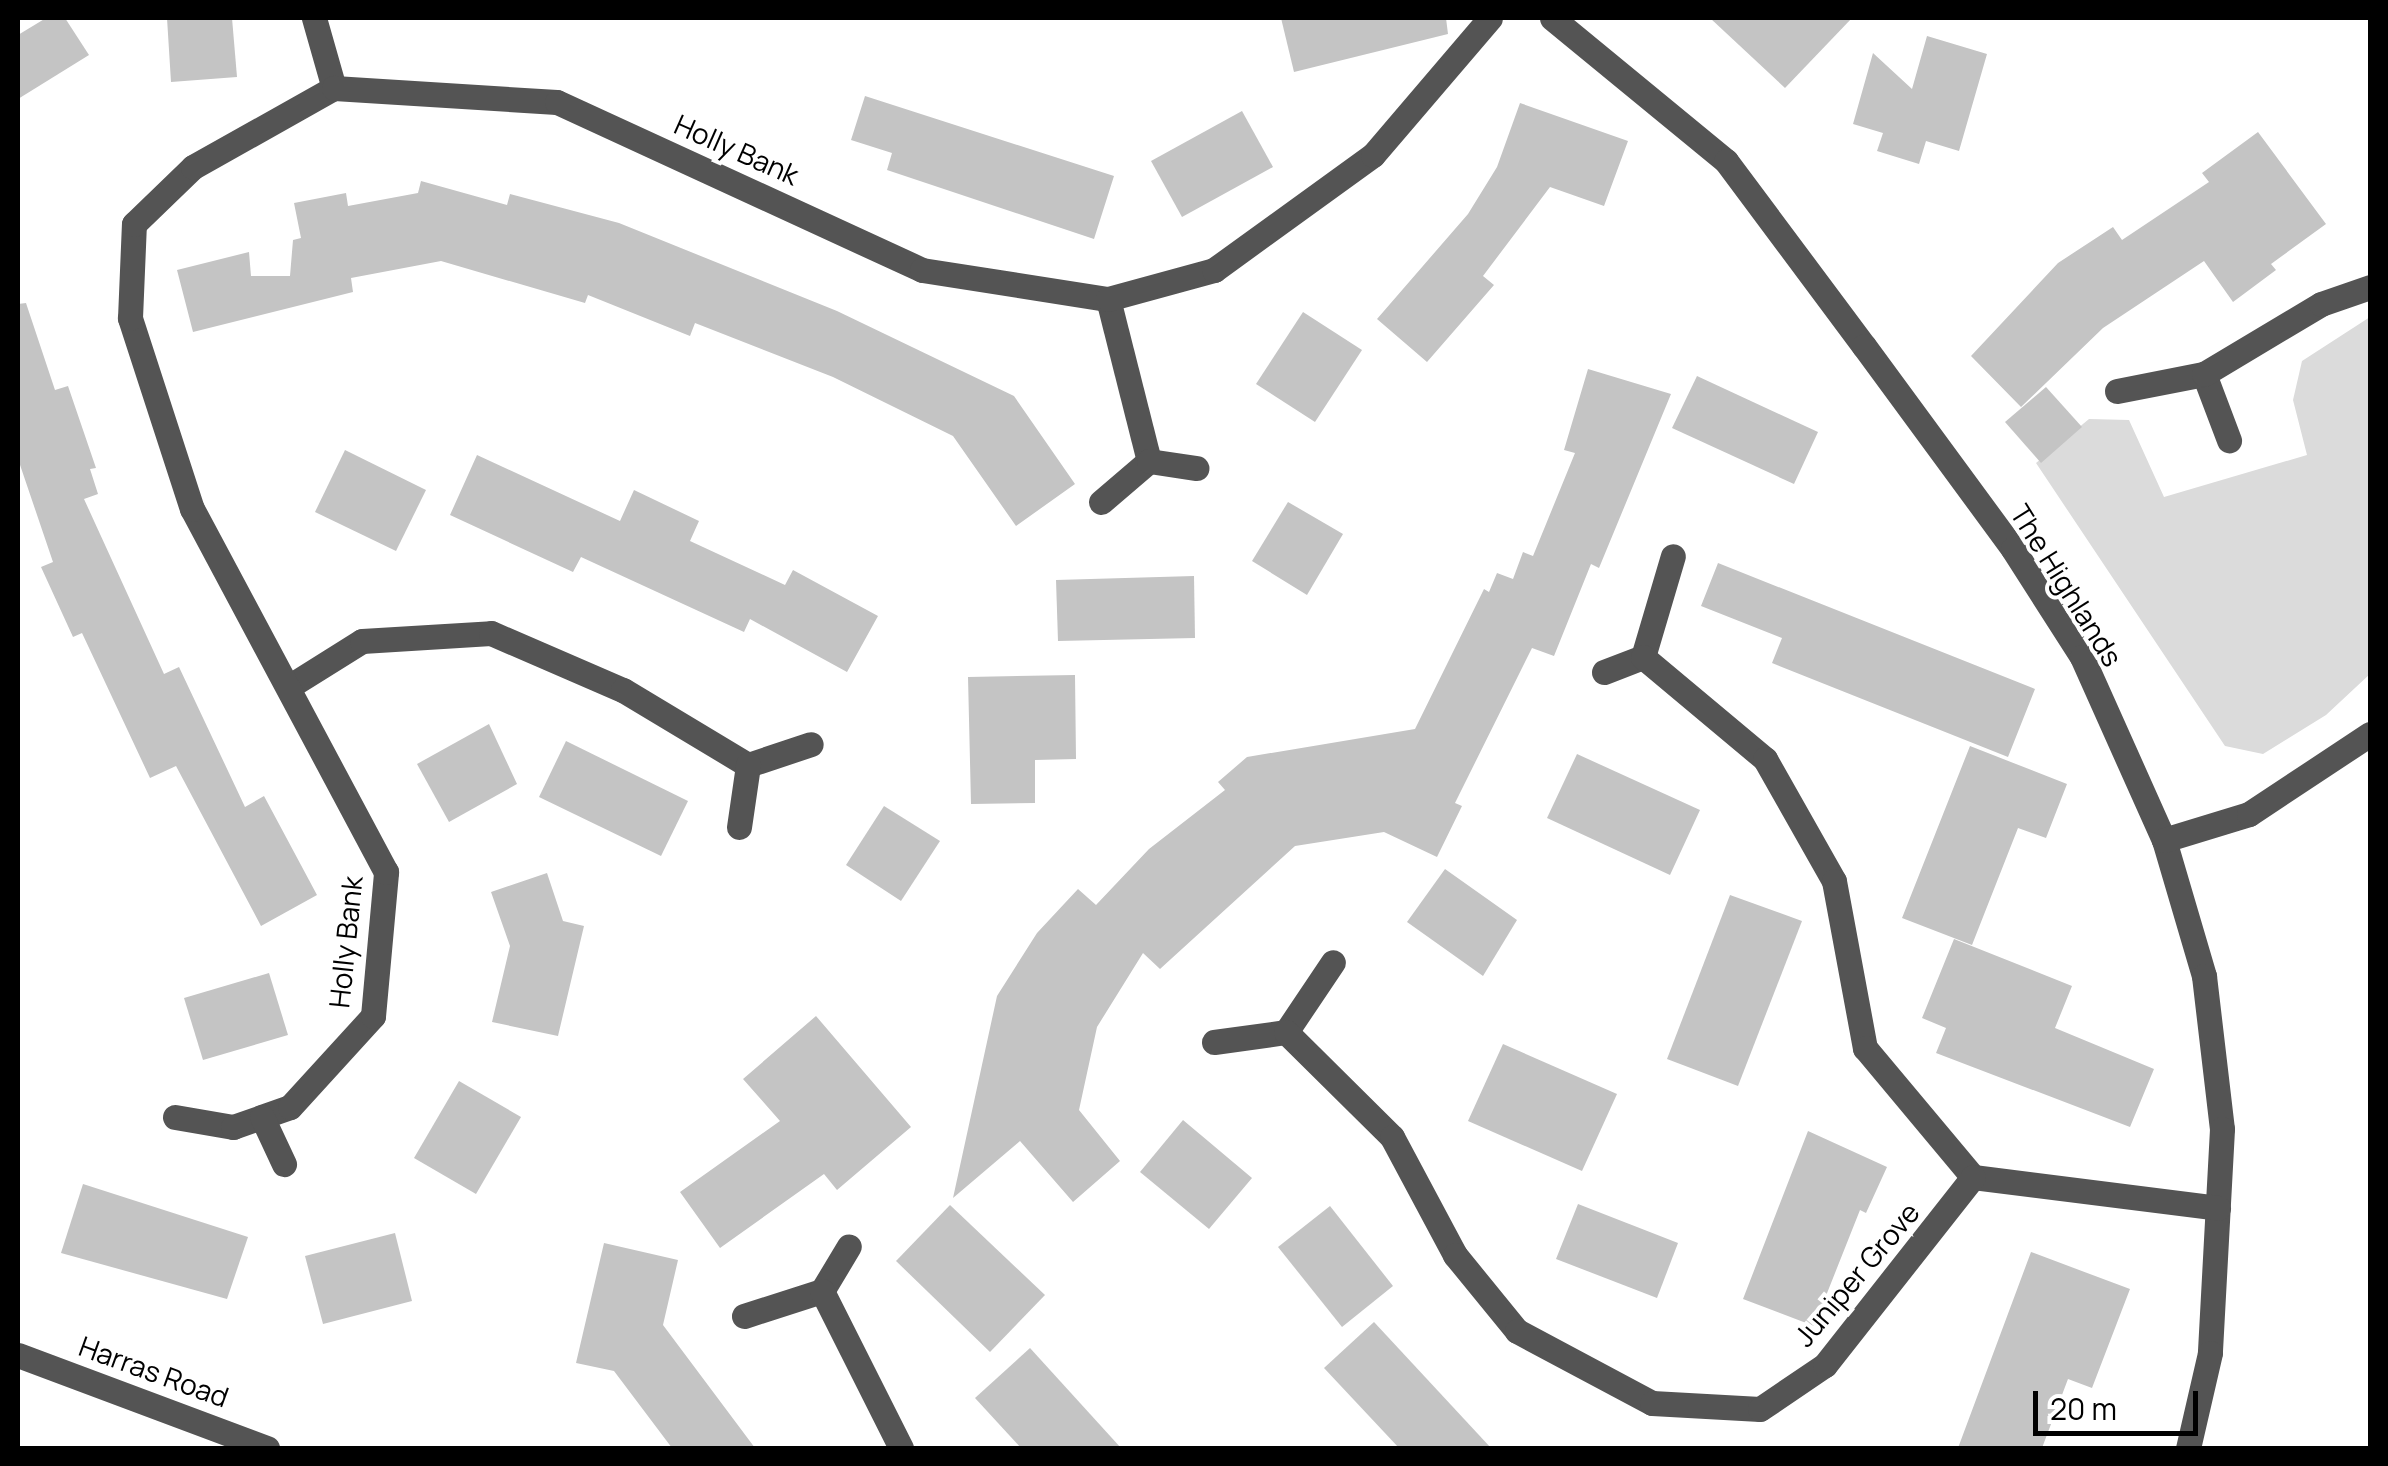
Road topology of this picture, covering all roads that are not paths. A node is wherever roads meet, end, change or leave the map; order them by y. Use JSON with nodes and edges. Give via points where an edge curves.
{"nodes":[{"id":1,"x":314,"y":18,"type":"edge"},
{"id":2,"x":1490,"y":18,"type":"edge"},
{"id":3,"x":1552,"y":18,"type":"edge"},
{"id":4,"x":334,"y":88,"type":"junction"},
{"id":5,"x":2370,"y":287,"type":"edge"},
{"id":6,"x":1108,"y":299,"type":"junction"},
{"id":7,"x":2204,"y":374,"type":"junction"},
{"id":8,"x":2117,"y":391,"type":"dead end"},
{"id":9,"x":2229,"y":440,"type":"dead end"},
{"id":10,"x":1150,"y":461,"type":"junction"},
{"id":11,"x":1196,"y":468,"type":"dead end"},
{"id":12,"x":1101,"y":502,"type":"dead end"},
{"id":13,"x":1673,"y":556,"type":"dead end"},
{"id":14,"x":1643,"y":656,"type":"junction"},
{"id":15,"x":1604,"y":672,"type":"dead end"},
{"id":16,"x":290,"y":686,"type":"junction"},
{"id":17,"x":2370,"y":734,"type":"edge"},
{"id":18,"x":811,"y":744,"type":"dead end"},
{"id":19,"x":748,"y":764,"type":"junction"},
{"id":20,"x":738,"y":828,"type":"dead end"},
{"id":21,"x":2164,"y":840,"type":"junction"},
{"id":22,"x":1333,"y":962,"type":"dead end"},
{"id":23,"x":1286,"y":1032,"type":"junction"},
{"id":24,"x":1214,"y":1042,"type":"dead end"},
{"id":25,"x":174,"y":1117,"type":"dead end"},
{"id":26,"x":262,"y":1117,"type":"junction"},
{"id":27,"x":284,"y":1164,"type":"dead end"},
{"id":28,"x":1974,"y":1177,"type":"junction"},
{"id":29,"x":2218,"y":1208,"type":"junction"},
{"id":30,"x":849,"y":1246,"type":"dead end"},
{"id":31,"x":822,"y":1290,"type":"junction"},
{"id":32,"x":744,"y":1316,"type":"dead end"},
{"id":33,"x":18,"y":1354,"type":"edge"},
{"id":34,"x":267,"y":1448,"type":"edge"},
{"id":35,"x":901,"y":1448,"type":"edge"},
{"id":36,"x":2188,"y":1448,"type":"edge"}],
"edges":[{"from":1,"to":4,"type":"street"},
{"from":2,"to":6,"type":"street","name":"Holly Bank","via":[[1373,155],[1214,270]]},
{"from":3,"to":21,"type":"street","name":"The Highlands","via":[[1726,161],[1841,315],[2013,548],[2082,658]]},
{"from":4,"to":6,"type":"street","name":"Holly Bank","via":[[557,102],[922,270]]},
{"from":4,"to":16,"type":"street","name":"Holly Bank","via":[[194,166],[134,224],[130,318],[192,509]]},
{"from":5,"to":7,"type":"street","via":[[2321,304]]},
{"from":6,"to":10,"type":"street"},
{"from":7,"to":8,"type":"street"},
{"from":7,"to":9,"type":"street"},
{"from":10,"to":11,"type":"street"},
{"from":10,"to":12,"type":"street"},
{"from":13,"to":14,"type":"street"},
{"from":14,"to":15,"type":"street"},
{"from":14,"to":28,"type":"street","via":[[1765,759],[1834,880],[1865,1048]]},
{"from":16,"to":19,"type":"street","via":[[362,641],[491,633],[623,690]]},
{"from":16,"to":26,"type":"street","name":"Holly Bank","via":[[386,872],[373,1016],[290,1107]]},
{"from":17,"to":21,"type":"street","via":[[2249,814]]},
{"from":18,"to":19,"type":"street"},
{"from":19,"to":20,"type":"street"},
{"from":21,"to":29,"type":"street","name":"The Highlands","via":[[2204,976],[2222,1129]]},
{"from":22,"to":23,"type":"street"},
{"from":23,"to":24,"type":"street"},
{"from":23,"to":28,"type":"street","name":"Juniper Grove","via":[[1392,1137],[1454,1255],[1517,1330],[1652,1403],[1760,1409],[1825,1364]]},
{"from":25,"to":26,"type":"street","name":"Holly Bank","via":[[232,1127]]},
{"from":26,"to":27,"type":"street"},
{"from":28,"to":29,"type":"street"},
{"from":29,"to":36,"type":"street","name":"The Highlands","via":[[2210,1353]]},
{"from":30,"to":31,"type":"street"},
{"from":31,"to":32,"type":"street"},
{"from":31,"to":35,"type":"street"},
{"from":33,"to":34,"type":"street","name":"Harras Road"}]}
